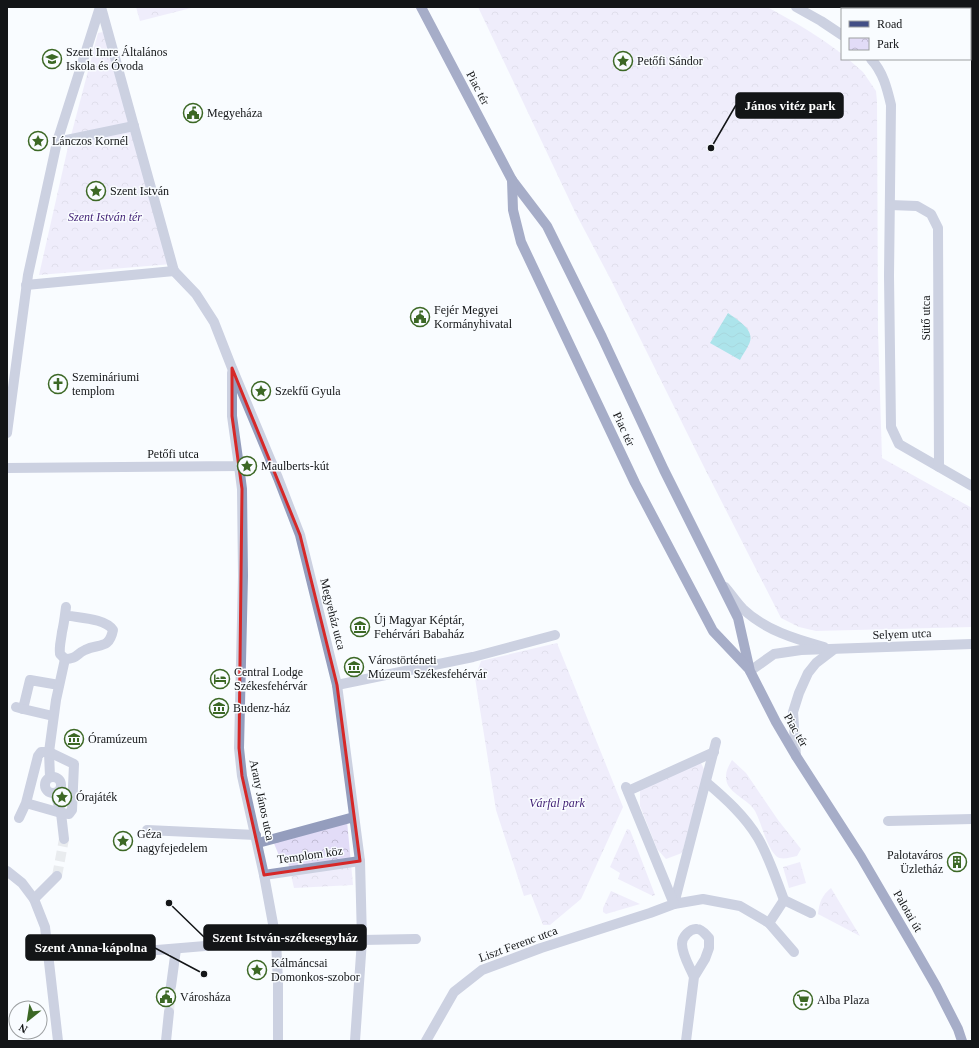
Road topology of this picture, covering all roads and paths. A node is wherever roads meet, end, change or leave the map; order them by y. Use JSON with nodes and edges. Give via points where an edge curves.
{"nodes":[{"id":1,"x":101,"y":7,"type":"edge"},
{"id":2,"x":421,"y":7,"type":"edge"},
{"id":3,"x":796,"y":7,"type":"edge"},
{"id":4,"x":841,"y":34,"type":"edge"},
{"id":5,"x":872,"y":60,"type":"edge"},
{"id":6,"x":134,"y":126,"type":"junction"},
{"id":7,"x":57,"y":142,"type":"junction"},
{"id":8,"x":512,"y":180,"type":"junction"},
{"id":9,"x":890,"y":205,"type":"junction"},
{"id":10,"x":174,"y":271,"type":"junction"},
{"id":11,"x":26,"y":285,"type":"junction"},
{"id":12,"x":232,"y":368,"type":"junction"},
{"id":13,"x":7,"y":433,"type":"edge"},
{"id":14,"x":239,"y":466,"type":"junction"},
{"id":15,"x":939,"y":467,"type":"junction"},
{"id":16,"x":7,"y":468,"type":"edge"},
{"id":17,"x":972,"y":486,"type":"edge"},
{"id":18,"x":719,"y":580,"type":"junction"},
{"id":19,"x":555,"y":635,"type":"dead end"},
{"id":20,"x":972,"y":644,"type":"edge"},
{"id":21,"x":833,"y":650,"type":"junction"},
{"id":22,"x":65,"y":659,"type":"junction"},
{"id":23,"x":750,"y":671,"type":"junction"},
{"id":24,"x":59,"y":685,"type":"junction"},
{"id":25,"x":337,"y":686,"type":"junction"},
{"id":26,"x":53,"y":716,"type":"junction"},
{"id":27,"x":48,"y":752,"type":"junction"},
{"id":28,"x":796,"y":756,"type":"junction"},
{"id":29,"x":706,"y":782,"type":"junction"},
{"id":30,"x":824,"y":799,"type":"joint"},
{"id":31,"x":26,"y":803,"type":"junction"},
{"id":32,"x":61,"y":813,"type":"junction"},
{"id":33,"x":354,"y":817,"type":"junction"},
{"id":34,"x":19,"y":818,"type":"dead end"},
{"id":35,"x":972,"y":820,"type":"edge"},
{"id":36,"x":888,"y":821,"type":"dead end"},
{"id":37,"x":147,"y":830,"type":"dead end"},
{"id":38,"x":64,"y":839,"type":"tunnel mouth"},
{"id":39,"x":257,"y":839,"type":"junction"},
{"id":40,"x":360,"y":861,"type":"junction"},
{"id":41,"x":7,"y":871,"type":"edge"},
{"id":42,"x":264,"y":875,"type":"junction"},
{"id":43,"x":57,"y":876,"type":"tunnel mouth"},
{"id":44,"x":34,"y":899,"type":"junction"},
{"id":45,"x":784,"y":900,"type":"junction"},
{"id":46,"x":674,"y":904,"type":"junction"},
{"id":47,"x":811,"y":913,"type":"dead end"},
{"id":48,"x":769,"y":924,"type":"junction"},
{"id":49,"x":416,"y":939,"type":"dead end"},
{"id":50,"x":276,"y":940,"type":"junction"},
{"id":51,"x":362,"y":940,"type":"junction"},
{"id":52,"x":176,"y":949,"type":"junction"},
{"id":53,"x":133,"y":952,"type":"dead end"},
{"id":54,"x":794,"y":952,"type":"dead end"},
{"id":55,"x":49,"y":954,"type":"junction"},
{"id":56,"x":108,"y":954,"type":"dead end"},
{"id":57,"x":694,"y":977,"type":"dead end"},
{"id":58,"x":171,"y":986,"type":"tunnel mouth"},
{"id":59,"x":169,"y":1012,"type":"tunnel mouth"},
{"id":60,"x":356,"y":1037,"type":"edge"},
{"id":61,"x":58,"y":1041,"type":"edge"},
{"id":62,"x":166,"y":1041,"type":"edge"},
{"id":63,"x":278,"y":1041,"type":"edge"},
{"id":64,"x":426,"y":1041,"type":"edge"},
{"id":65,"x":686,"y":1041,"type":"edge"},
{"id":66,"x":962,"y":1041,"type":"edge"}],
"edges":[{"from":1,"to":6,"type":"street"},
{"from":1,"to":7,"type":"street"},
{"from":2,"to":8,"type":"main road","name":"Piac tér"},
{"from":3,"to":4,"type":"street"},
{"from":5,"to":9,"type":"street","via":[[886,84],[891,105]]},
{"from":6,"to":7,"type":"street"},
{"from":6,"to":10,"type":"street"},
{"from":7,"to":11,"type":"street"},
{"from":8,"to":18,"type":"main road","name":"Piac tér","via":[[547,226]]},
{"from":8,"to":23,"type":"main road","name":"Piac tér","via":[[513,210],[521,242],[635,483],[713,631]]},
{"from":9,"to":15,"type":"street","via":[[891,427],[898,444]]},
{"from":9,"to":15,"type":"street","name":"Sütő utca","via":[[917,206],[931,214],[938,228]]},
{"from":10,"to":11,"type":"street"},
{"from":10,"to":12,"type":"street","name":"Megyeház utca","via":[[196,294],[214,322]]},
{"from":11,"to":13,"type":"street"},
{"from":12,"to":14,"type":"street","via":[[232,416]]},
{"from":12,"to":25,"type":"street","name":"Megyeház utca","via":[[300,535]]},
{"from":14,"to":16,"type":"street","name":"Petőfi utca"},
{"from":14,"to":39,"type":"street","name":"Arany János utca","via":[[242,488],[243,576],[239,748],[242,776]]},
{"from":15,"to":17,"type":"street"},
{"from":18,"to":21,"type":"street","name":"Selyem utca","via":[[743,609],[761,623],[797,639]]},
{"from":18,"to":23,"type":"main road","name":"Piac tér","via":[[738,618]]},
{"from":19,"to":25,"type":"street","via":[[473,657]]},
{"from":20,"to":21,"type":"street","name":"Selyem utca"},
{"from":21,"to":23,"type":"street","name":"Selyem utca","via":[[801,650],[774,654]]},
{"from":21,"to":28,"type":"street","via":[[808,673],[799,693],[793,712]]},
{"from":22,"to":22,"type":"street","via":[[60,654],[59,646],[65,611],[110,625],[113,630],[108,643],[85,650],[74,659]]},
{"from":22,"to":24,"type":"street"},
{"from":23,"to":28,"type":"main road","name":"Piac tér"},
{"from":24,"to":26,"type":"street"},
{"from":24,"to":26,"type":"street","via":[[30,680],[20,708]]},
{"from":25,"to":33,"type":"street","name":"Megyeház utca"},
{"from":26,"to":27,"type":"street"},
{"from":27,"to":31,"type":"street","via":[[41,752],[38,756]]},
{"from":27,"to":32,"type":"street","via":[[50,778],[56,777],[61,783],[55,793]]},
{"from":27,"to":32,"type":"street","via":[[74,764],[72,810],[69,814]]},
{"from":28,"to":30,"type":"main road","name":"Piac tér"},
{"from":29,"to":45,"type":"street","via":[[733,805],[758,837]]},
{"from":29,"to":46,"type":"street"},
{"from":29,"to":46,"type":"street","via":[[715,747],[627,789]]},
{"from":30,"to":66,"type":"main road","name":"Palotai út","via":[[917,953],[947,1007]]},
{"from":31,"to":32,"type":"street"},
{"from":31,"to":34,"type":"street"},
{"from":32,"to":38,"type":"street"},
{"from":33,"to":39,"type":"street","name":"Templom köz"},
{"from":33,"to":40,"type":"street","name":"Megyeház utca"},
{"from":35,"to":36,"type":"street"},
{"from":37,"to":39,"type":"street","name":"Templom köz"},
{"from":39,"to":42,"type":"street","name":"Arany János utca"},
{"from":40,"to":42,"type":"street","name":"Templom köz"},
{"from":40,"to":51,"type":"street","name":"Megyeház utca"},
{"from":41,"to":44,"type":"street","via":[[22,883]]},
{"from":42,"to":50,"type":"street","name":"Arany János utca"},
{"from":43,"to":44,"type":"street"},
{"from":44,"to":55,"type":"street","via":[[45,926]]},
{"from":45,"to":47,"type":"street"},
{"from":45,"to":48,"type":"street"},
{"from":46,"to":48,"type":"street","name":"Liszt Ferenc utca","via":[[703,898],[740,906]]},
{"from":46,"to":64,"type":"street","name":"Liszt Ferenc utca","via":[[482,970],[454,992]]},
{"from":48,"to":54,"type":"street","name":"Liszt Ferenc utca"},
{"from":49,"to":51,"type":"street"},
{"from":50,"to":52,"type":"street"},
{"from":50,"to":63,"type":"street","name":"Arany János utca"},
{"from":51,"to":60,"type":"street","name":"Megyeház utca"},
{"from":52,"to":53,"type":"street"},
{"from":52,"to":58,"type":"street"},
{"from":55,"to":56,"type":"street"},
{"from":55,"to":61,"type":"street"},
{"from":57,"to":65,"type":"street"},
{"from":59,"to":62,"type":"street"}]}
